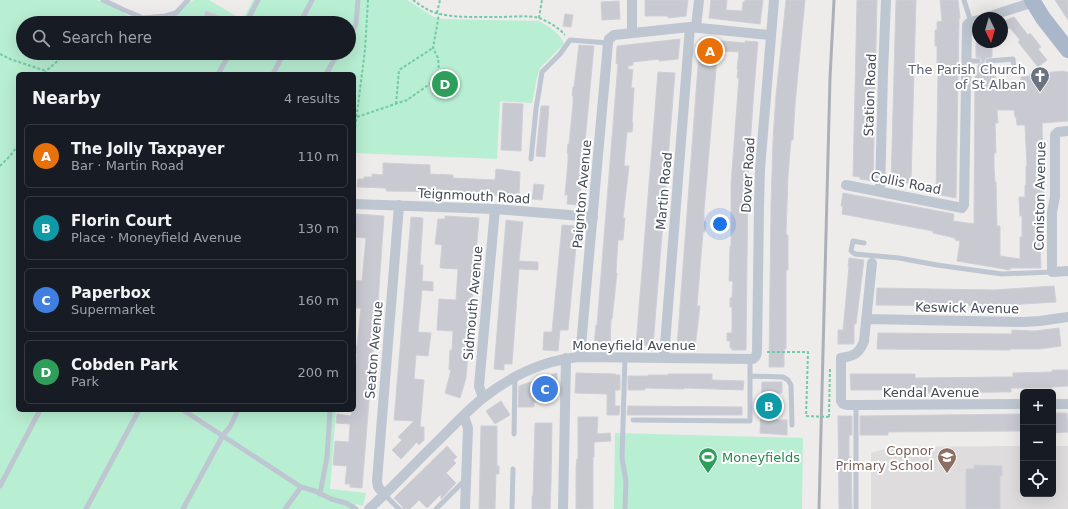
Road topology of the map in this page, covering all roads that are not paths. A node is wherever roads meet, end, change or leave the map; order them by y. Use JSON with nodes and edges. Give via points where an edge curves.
{"nodes":[{"id":1,"x":103,"y":0,"type":"edge"},
{"id":2,"x":188,"y":0,"type":"edge"},
{"id":3,"x":258,"y":0,"type":"edge"},
{"id":4,"x":312,"y":0,"type":"edge"},
{"id":5,"x":358,"y":0,"type":"edge"},
{"id":6,"x":632,"y":0,"type":"edge"},
{"id":7,"x":699,"y":0,"type":"edge"},
{"id":8,"x":774,"y":0,"type":"edge"},
{"id":9,"x":886,"y":0,"type":"edge"},
{"id":10,"x":964,"y":0,"type":"edge"},
{"id":11,"x":1033,"y":1,"type":"edge"},
{"id":12,"x":1001,"y":12,"type":"edge"},
{"id":13,"x":138,"y":16,"type":"edge"},
{"id":14,"x":165,"y":16,"type":"edge"},
{"id":15,"x":250,"y":16,"type":"edge"},
{"id":16,"x":304,"y":16,"type":"edge"},
{"id":17,"x":972,"y":17,"type":"edge"},
{"id":18,"x":972,"y":22,"type":"edge"},
{"id":19,"x":356,"y":24,"type":"edge"},
{"id":20,"x":693,"y":27,"type":"junction"},
{"id":21,"x":632,"y":33,"type":"junction"},
{"id":22,"x":770,"y":35,"type":"junction"},
{"id":23,"x":611,"y":39,"type":"junction"},
{"id":24,"x":1068,"y":50,"type":"edge"},
{"id":25,"x":226,"y":60,"type":"edge"},
{"id":26,"x":280,"y":60,"type":"edge"},
{"id":27,"x":334,"y":60,"type":"edge"},
{"id":28,"x":967,"y":61,"type":"junction"},
{"id":29,"x":978,"y":61,"type":"dead end"},
{"id":30,"x":988,"y":61,"type":"dead end"},
{"id":31,"x":1014,"y":69,"type":"dead end"},
{"id":32,"x":219,"y":72,"type":"edge"},
{"id":33,"x":274,"y":72,"type":"edge"},
{"id":34,"x":327,"y":72,"type":"edge"},
{"id":35,"x":1068,"y":131,"type":"edge"},
{"id":36,"x":531,"y":159,"type":"dead end"},
{"id":37,"x":846,"y":185,"type":"dead end"},
{"id":38,"x":880,"y":191,"type":"junction"},
{"id":39,"x":356,"y":204,"type":"edge"},
{"id":40,"x":399,"y":205,"type":"junction"},
{"id":41,"x":495,"y":209,"type":"junction"},
{"id":42,"x":593,"y":217,"type":"junction"},
{"id":43,"x":864,"y":243,"type":"dead end"},
{"id":44,"x":872,"y":263,"type":"dead end"},
{"id":45,"x":1068,"y":271,"type":"edge"},
{"id":46,"x":1052,"y":272,"type":"junction"},
{"id":47,"x":1068,"y":317,"type":"edge"},
{"id":48,"x":866,"y":319,"type":"junction"},
{"id":49,"x":754,"y":355,"type":"junction"},
{"id":50,"x":580,"y":357,"type":"junction"},
{"id":51,"x":625,"y":357,"type":"junction"},
{"id":52,"x":664,"y":357,"type":"junction"},
{"id":53,"x":566,"y":358,"type":"junction"},
{"id":54,"x":750,"y":376,"type":"junction"},
{"id":55,"x":515,"y":377,"type":"junction"},
{"id":56,"x":483,"y":398,"type":"junction"},
{"id":57,"x":1020,"y":404,"type":"edge"},
{"id":58,"x":1056,"y":404,"type":"edge"},
{"id":59,"x":1068,"y":404,"type":"edge"},
{"id":60,"x":856,"y":405,"type":"junction"},
{"id":61,"x":39,"y":412,"type":"edge"},
{"id":62,"x":138,"y":412,"type":"edge"},
{"id":63,"x":186,"y":412,"type":"edge"},
{"id":64,"x":237,"y":412,"type":"edge"},
{"id":65,"x":330,"y":412,"type":"edge"},
{"id":66,"x":464,"y":416,"type":"junction"},
{"id":67,"x":633,"y":420,"type":"dead end"},
{"id":68,"x":792,"y":425,"type":"dead end"},
{"id":69,"x":514,"y":434,"type":"dead end"},
{"id":70,"x":223,"y":435,"type":"junction"},
{"id":71,"x":514,"y":469,"type":"dead end"},
{"id":72,"x":466,"y":479,"type":"junction"},
{"id":73,"x":0,"y":486,"type":"edge"},
{"id":74,"x":301,"y":487,"type":"junction"},
{"id":75,"x":320,"y":494,"type":"junction"},
{"id":76,"x":384,"y":494,"type":"junction"},
{"id":77,"x":86,"y":509,"type":"edge"},
{"id":78,"x":183,"y":509,"type":"edge"},
{"id":79,"x":285,"y":509,"type":"edge"},
{"id":80,"x":356,"y":509,"type":"edge"},
{"id":81,"x":369,"y":509,"type":"edge"},
{"id":82,"x":399,"y":509,"type":"edge"},
{"id":83,"x":436,"y":509,"type":"edge"},
{"id":84,"x":465,"y":509,"type":"edge"},
{"id":85,"x":512,"y":509,"type":"edge"},
{"id":86,"x":563,"y":509,"type":"edge"},
{"id":87,"x":625,"y":509,"type":"edge"},
{"id":88,"x":856,"y":509,"type":"edge"}],
"edges":[{"from":1,"to":13,"type":"lane"},
{"from":2,"to":14,"type":"lane","via":[[176,13]]},
{"from":3,"to":15,"type":"lane"},
{"from":4,"to":16,"type":"lane"},
{"from":5,"to":19,"type":"lane"},
{"from":6,"to":21,"type":"street"},
{"from":7,"to":20,"type":"street","name":"Martin Road"},
{"from":8,"to":22,"type":"street","name":"Dover Road"},
{"from":9,"to":38,"type":"street","name":"Station Road"},
{"from":10,"to":17,"type":"lane"},
{"from":11,"to":12,"type":"street"},
{"from":11,"to":24,"type":"main road"},
{"from":18,"to":28,"type":"street","via":[[967,25]]},
{"from":20,"to":21,"type":"street"},
{"from":20,"to":22,"type":"street"},
{"from":20,"to":52,"type":"street","name":"Martin Road"},
{"from":21,"to":23,"type":"street"},
{"from":22,"to":49,"type":"street","name":"Dover Road","via":[[760,169]]},
{"from":23,"to":36,"type":"lane","via":[[570,40],[542,72]]},
{"from":23,"to":42,"type":"street","name":"Paignton Avenue"},
{"from":25,"to":32,"type":"lane"},
{"from":26,"to":33,"type":"lane"},
{"from":27,"to":34,"type":"lane"},
{"from":28,"to":29,"type":"lane"},
{"from":28,"to":38,"type":"street","name":"Collis Road","via":[[962,208]]},
{"from":30,"to":31,"type":"lane","via":[[1013,59]]},
{"from":35,"to":46,"type":"street","name":"Coniston Avenue","via":[[1054,135]]},
{"from":37,"to":38,"type":"street","name":"Collis Road"},
{"from":39,"to":40,"type":"street","name":"Teignmouth Road"},
{"from":40,"to":41,"type":"street","name":"Teignmouth Road"},
{"from":40,"to":76,"type":"street","name":"Seaton Avenue","via":[[377,481]]},
{"from":41,"to":42,"type":"street","name":"Teignmouth Road"},
{"from":41,"to":56,"type":"street","name":"Sidmouth Avenue","via":[[479,386]]},
{"from":42,"to":50,"type":"street","name":"Paignton Avenue"},
{"from":43,"to":46,"type":"lane","via":[[853,241],[851,250],[855,254],[1002,274]]},
{"from":44,"to":48,"type":"street"},
{"from":45,"to":46,"type":"street"},
{"from":47,"to":48,"type":"street","name":"Keswick Avenue","via":[[1023,322]]},
{"from":48,"to":60,"type":"street","name":"Kendal Avenue","via":[[861,348],[857,353],[841,358],[841,400],[843,404]]},
{"from":49,"to":52,"type":"street","name":"Moneyfield Avenue"},
{"from":49,"to":54,"type":"lane"},
{"from":50,"to":51,"type":"street","name":"Moneyfield Avenue"},
{"from":50,"to":53,"type":"street","name":"Moneyfield Avenue"},
{"from":51,"to":52,"type":"street","name":"Moneyfield Avenue"},
{"from":51,"to":87,"type":"lane","via":[[622,458],[626,481]]},
{"from":53,"to":55,"type":"street","name":"Moneyfield Avenue"},
{"from":53,"to":86,"type":"street"},
{"from":54,"to":67,"type":"lane","via":[[750,422]]},
{"from":54,"to":68,"type":"lane","via":[[783,377],[788,380],[791,385]]},
{"from":55,"to":56,"type":"street","name":"Moneyfield Avenue"},
{"from":55,"to":69,"type":"lane"},
{"from":56,"to":66,"type":"street","name":"Moneyfield Avenue"},
{"from":57,"to":60,"type":"street","name":"Kendal Avenue"},
{"from":58,"to":59,"type":"street"},
{"from":60,"to":88,"type":"lane"},
{"from":61,"to":73,"type":"lane"},
{"from":62,"to":77,"type":"lane"},
{"from":63,"to":70,"type":"lane"},
{"from":64,"to":70,"type":"lane"},
{"from":65,"to":75,"type":"lane","via":[[327,457]]},
{"from":66,"to":72,"type":"street","via":[[468,428]]},
{"from":66,"to":76,"type":"street","name":"Moneyfield Avenue"},
{"from":70,"to":74,"type":"lane"},
{"from":70,"to":78,"type":"lane"},
{"from":71,"to":85,"type":"lane"},
{"from":72,"to":83,"type":"lane"},
{"from":72,"to":84,"type":"street"},
{"from":74,"to":75,"type":"lane"},
{"from":74,"to":79,"type":"lane"},
{"from":75,"to":80,"type":"lane"},
{"from":76,"to":81,"type":"street","name":"Moneyfield Avenue"},
{"from":76,"to":82,"type":"lane"}]}
